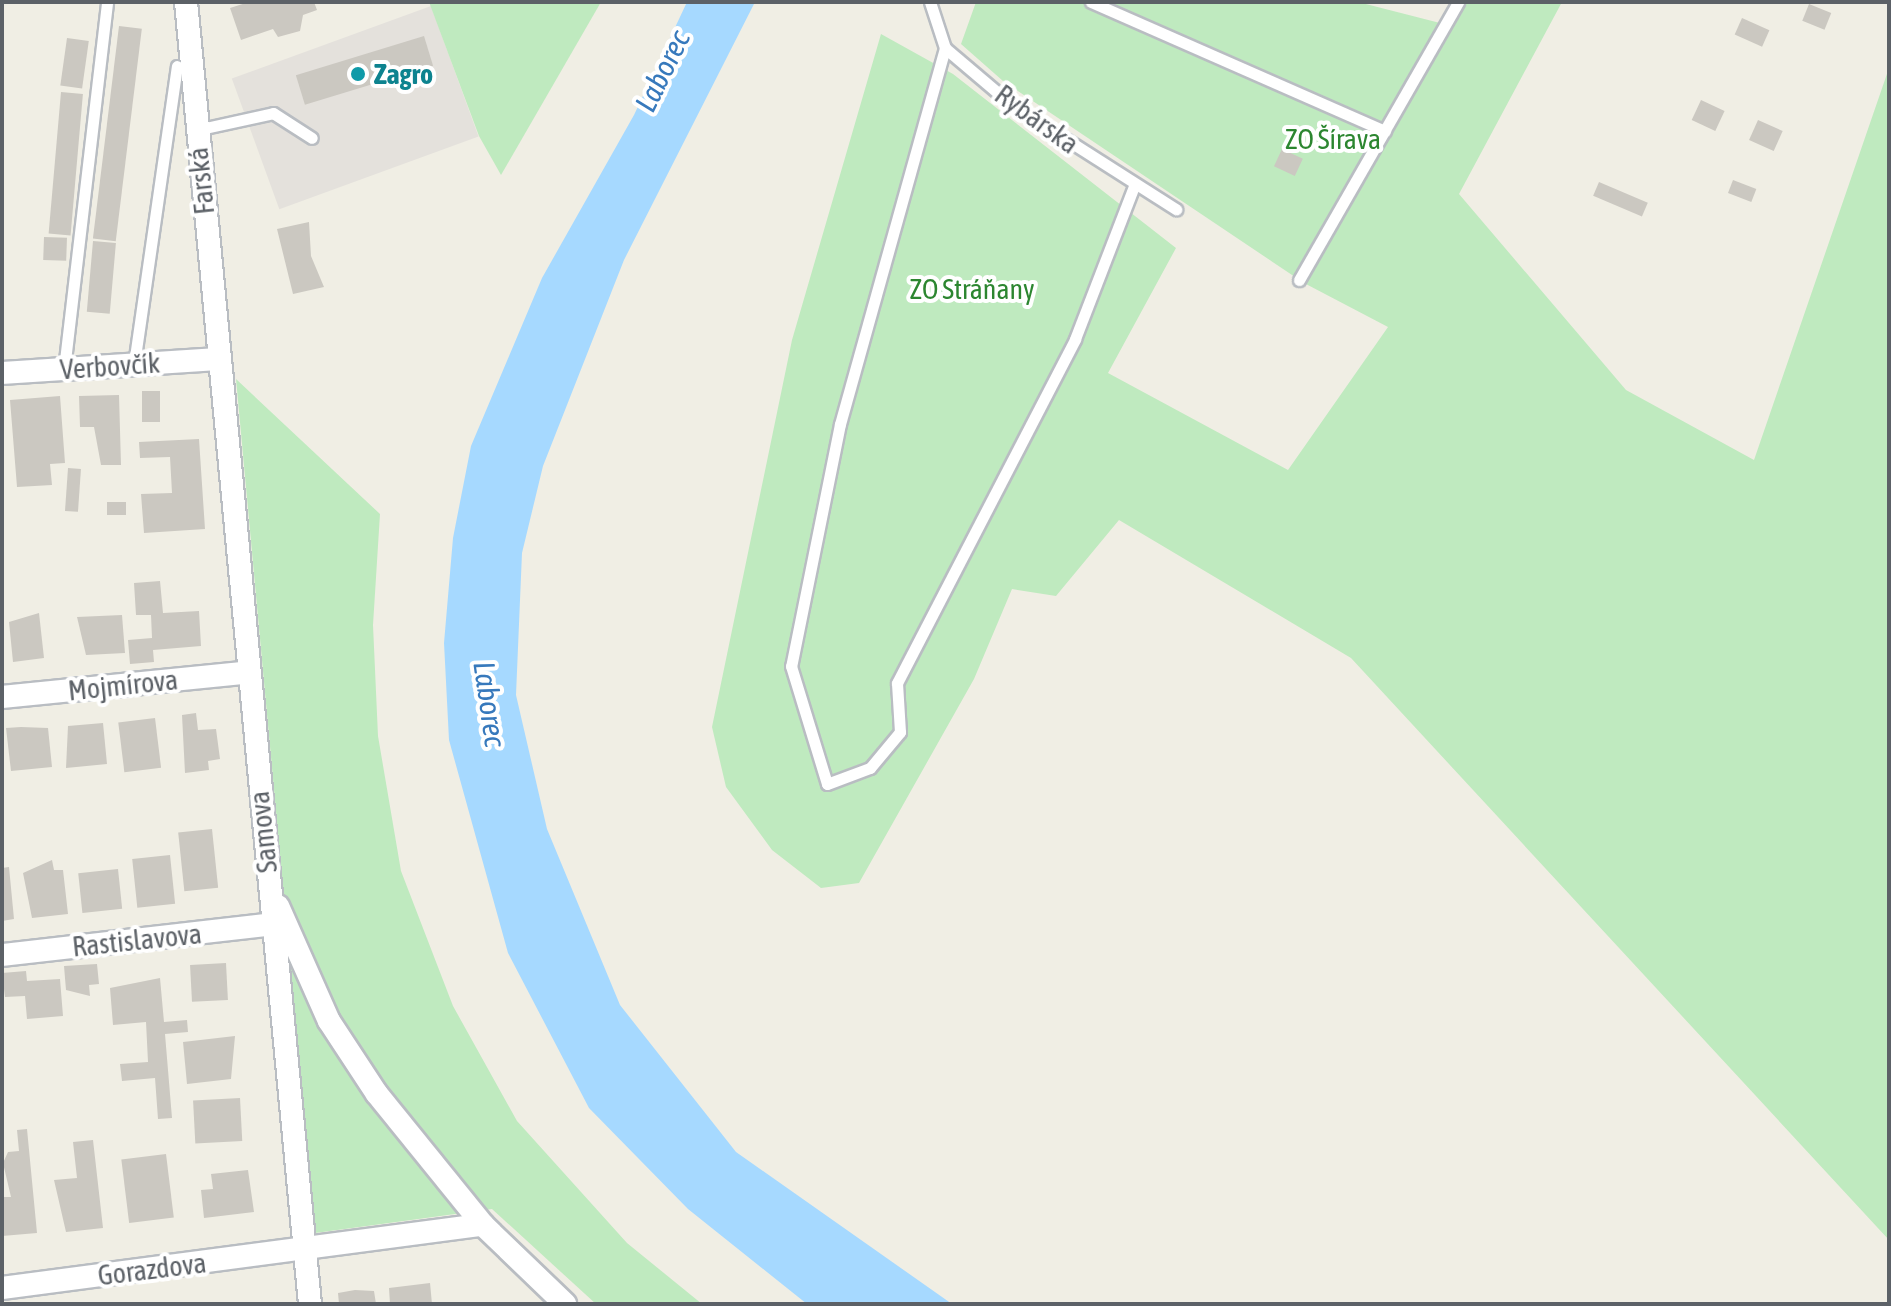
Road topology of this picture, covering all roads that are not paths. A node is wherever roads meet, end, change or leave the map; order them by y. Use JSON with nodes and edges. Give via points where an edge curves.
{"nodes":[{"id":1,"x":107,"y":2,"type":"edge"},
{"id":2,"x":186,"y":2,"type":"edge"},
{"id":3,"x":930,"y":2,"type":"edge"},
{"id":4,"x":1091,"y":2,"type":"edge"},
{"id":5,"x":1458,"y":2,"type":"edge"},
{"id":6,"x":945,"y":48,"type":"junction"},
{"id":7,"x":177,"y":66,"type":"dead end"},
{"id":8,"x":196,"y":130,"type":"junction"},
{"id":9,"x":1385,"y":131,"type":"junction"},
{"id":10,"x":312,"y":138,"type":"dead end"},
{"id":11,"x":1134,"y":186,"type":"junction"},
{"id":12,"x":1176,"y":209,"type":"dead end"},
{"id":13,"x":1299,"y":280,"type":"dead end"},
{"id":14,"x":219,"y":359,"type":"junction"},
{"id":15,"x":134,"y":364,"type":"junction"},
{"id":16,"x":64,"y":369,"type":"junction"},
{"id":17,"x":2,"y":373,"type":"edge"},
{"id":18,"x":244,"y":673,"type":"junction"},
{"id":19,"x":2,"y":697,"type":"edge"},
{"id":20,"x":268,"y":882,"type":"junction"},
{"id":21,"x":272,"y":924,"type":"junction"},
{"id":22,"x":2,"y":955,"type":"edge"},
{"id":23,"x":483,"y":1225,"type":"junction"},
{"id":24,"x":302,"y":1250,"type":"junction"},
{"id":25,"x":2,"y":1288,"type":"edge"},
{"id":26,"x":310,"y":1304,"type":"edge"},
{"id":27,"x":565,"y":1304,"type":"edge"}],
"edges":[{"from":1,"to":16,"type":"lane"},
{"from":2,"to":8,"type":"street","name":"Farská"},
{"from":3,"to":6,"type":"lane"},
{"from":4,"to":9,"type":"lane"},
{"from":5,"to":9,"type":"lane"},
{"from":6,"to":11,"type":"lane","name":"Rybárska","via":[[1011,104]]},
{"from":6,"to":11,"type":"lane","via":[[840,424],[791,666],[827,784],[870,768],[900,732],[897,683],[1075,339]]},
{"from":7,"to":15,"type":"lane"},
{"from":8,"to":10,"type":"lane","via":[[273,113]]},
{"from":8,"to":14,"type":"street","name":"Farská"},
{"from":9,"to":13,"type":"lane"},
{"from":11,"to":12,"type":"lane","name":"Rybárska"},
{"from":14,"to":15,"type":"street","name":"Verbovčík"},
{"from":14,"to":18,"type":"street","name":"Samova"},
{"from":15,"to":16,"type":"street","name":"Verbovčík"},
{"from":16,"to":17,"type":"street","name":"Verbovčík"},
{"from":18,"to":19,"type":"street","name":"Mojmírova"},
{"from":18,"to":20,"type":"street","name":"Samova"},
{"from":20,"to":21,"type":"street","name":"Samova"},
{"from":20,"to":23,"type":"street","via":[[329,1021],[386,1106]]},
{"from":21,"to":22,"type":"street","name":"Rastislavova"},
{"from":21,"to":24,"type":"street","name":"Samova"},
{"from":23,"to":24,"type":"street","name":"Gorazdova"},
{"from":23,"to":27,"type":"street"},
{"from":24,"to":25,"type":"street","name":"Gorazdova"},
{"from":24,"to":26,"type":"street","name":"Samova"}]}
